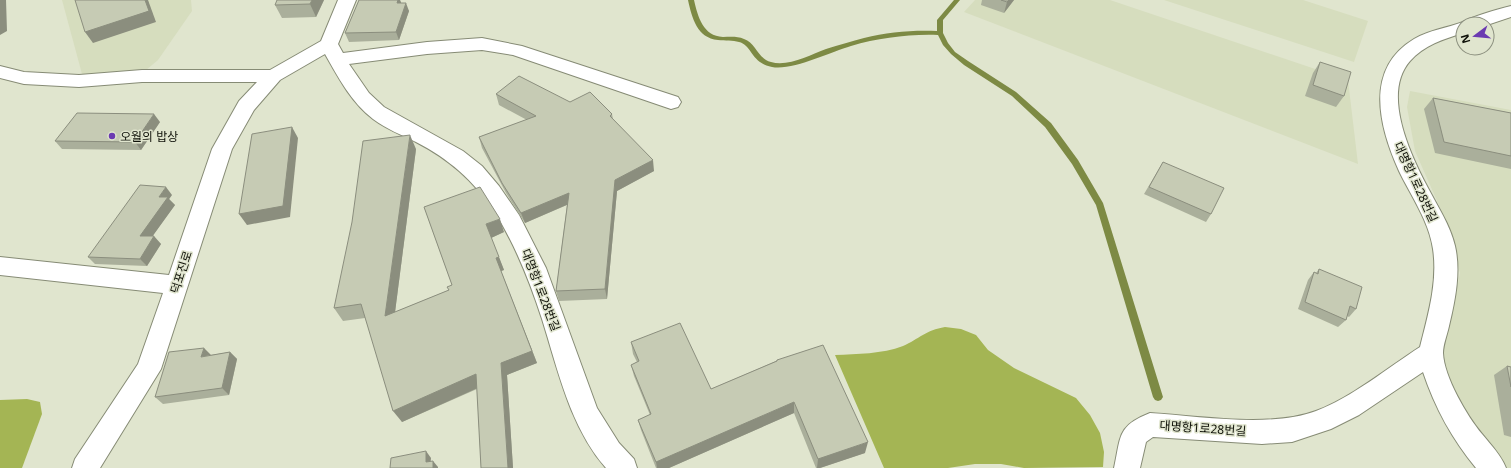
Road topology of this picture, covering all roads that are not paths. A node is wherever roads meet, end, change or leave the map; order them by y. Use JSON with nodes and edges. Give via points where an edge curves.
{"nodes":[{"id":1,"x":347,"y":0,"type":"edge"},
{"id":2,"x":1511,"y":11,"type":"edge"},
{"id":3,"x":1495,"y":16,"type":"edge"},
{"id":4,"x":1455,"y":30,"type":"edge"},
{"id":5,"x":333,"y":52,"type":"junction"},
{"id":6,"x":0,"y":72,"type":"edge"},
{"id":7,"x":273,"y":76,"type":"junction"},
{"id":8,"x":671,"y":102,"type":"dead end"},
{"id":9,"x":0,"y":266,"type":"edge"},
{"id":10,"x":177,"y":285,"type":"junction"},
{"id":11,"x":1431,"y":353,"type":"junction"},
{"id":12,"x":617,"y":465,"type":"edge"},
{"id":13,"x":85,"y":468,"type":"edge"},
{"id":14,"x":1127,"y":468,"type":"edge"},
{"id":15,"x":1493,"y":468,"type":"edge"}],
"edges":[{"from":1,"to":5,"type":"street"},
{"from":2,"to":3,"type":"street"},
{"from":4,"to":11,"type":"street","name":"대명항1로28번길","via":[[1421,42],[1400,61],[1393,72],[1388,106],[1396,138],[1436,221],[1444,247],[1446,267]]},
{"from":5,"to":7,"type":"street","name":"덕포진로"},
{"from":5,"to":8,"type":"street","via":[[482,44],[516,50]]},
{"from":5,"to":12,"type":"street","name":"대명항1로28번길","via":[[355,90],[377,112],[461,158],[493,193],[533,263],[584,411],[596,435]]},
{"from":6,"to":7,"type":"street","name":"덕포진로","via":[[24,78],[79,81],[142,76]]},
{"from":7,"to":10,"type":"street","name":"덕포진로","via":[[246,106],[222,149]]},
{"from":9,"to":10,"type":"street"},
{"from":10,"to":13,"type":"street","name":"덕포진로","via":[[150,369]]},
{"from":11,"to":14,"type":"street","name":"대명항1로28번길","via":[[1350,407],[1322,421],[1292,430],[1262,432],[1150,425],[1134,435]]},
{"from":11,"to":15,"type":"street","name":"대명항1로28번길","via":[[1437,381],[1447,405],[1462,429]]}]}
